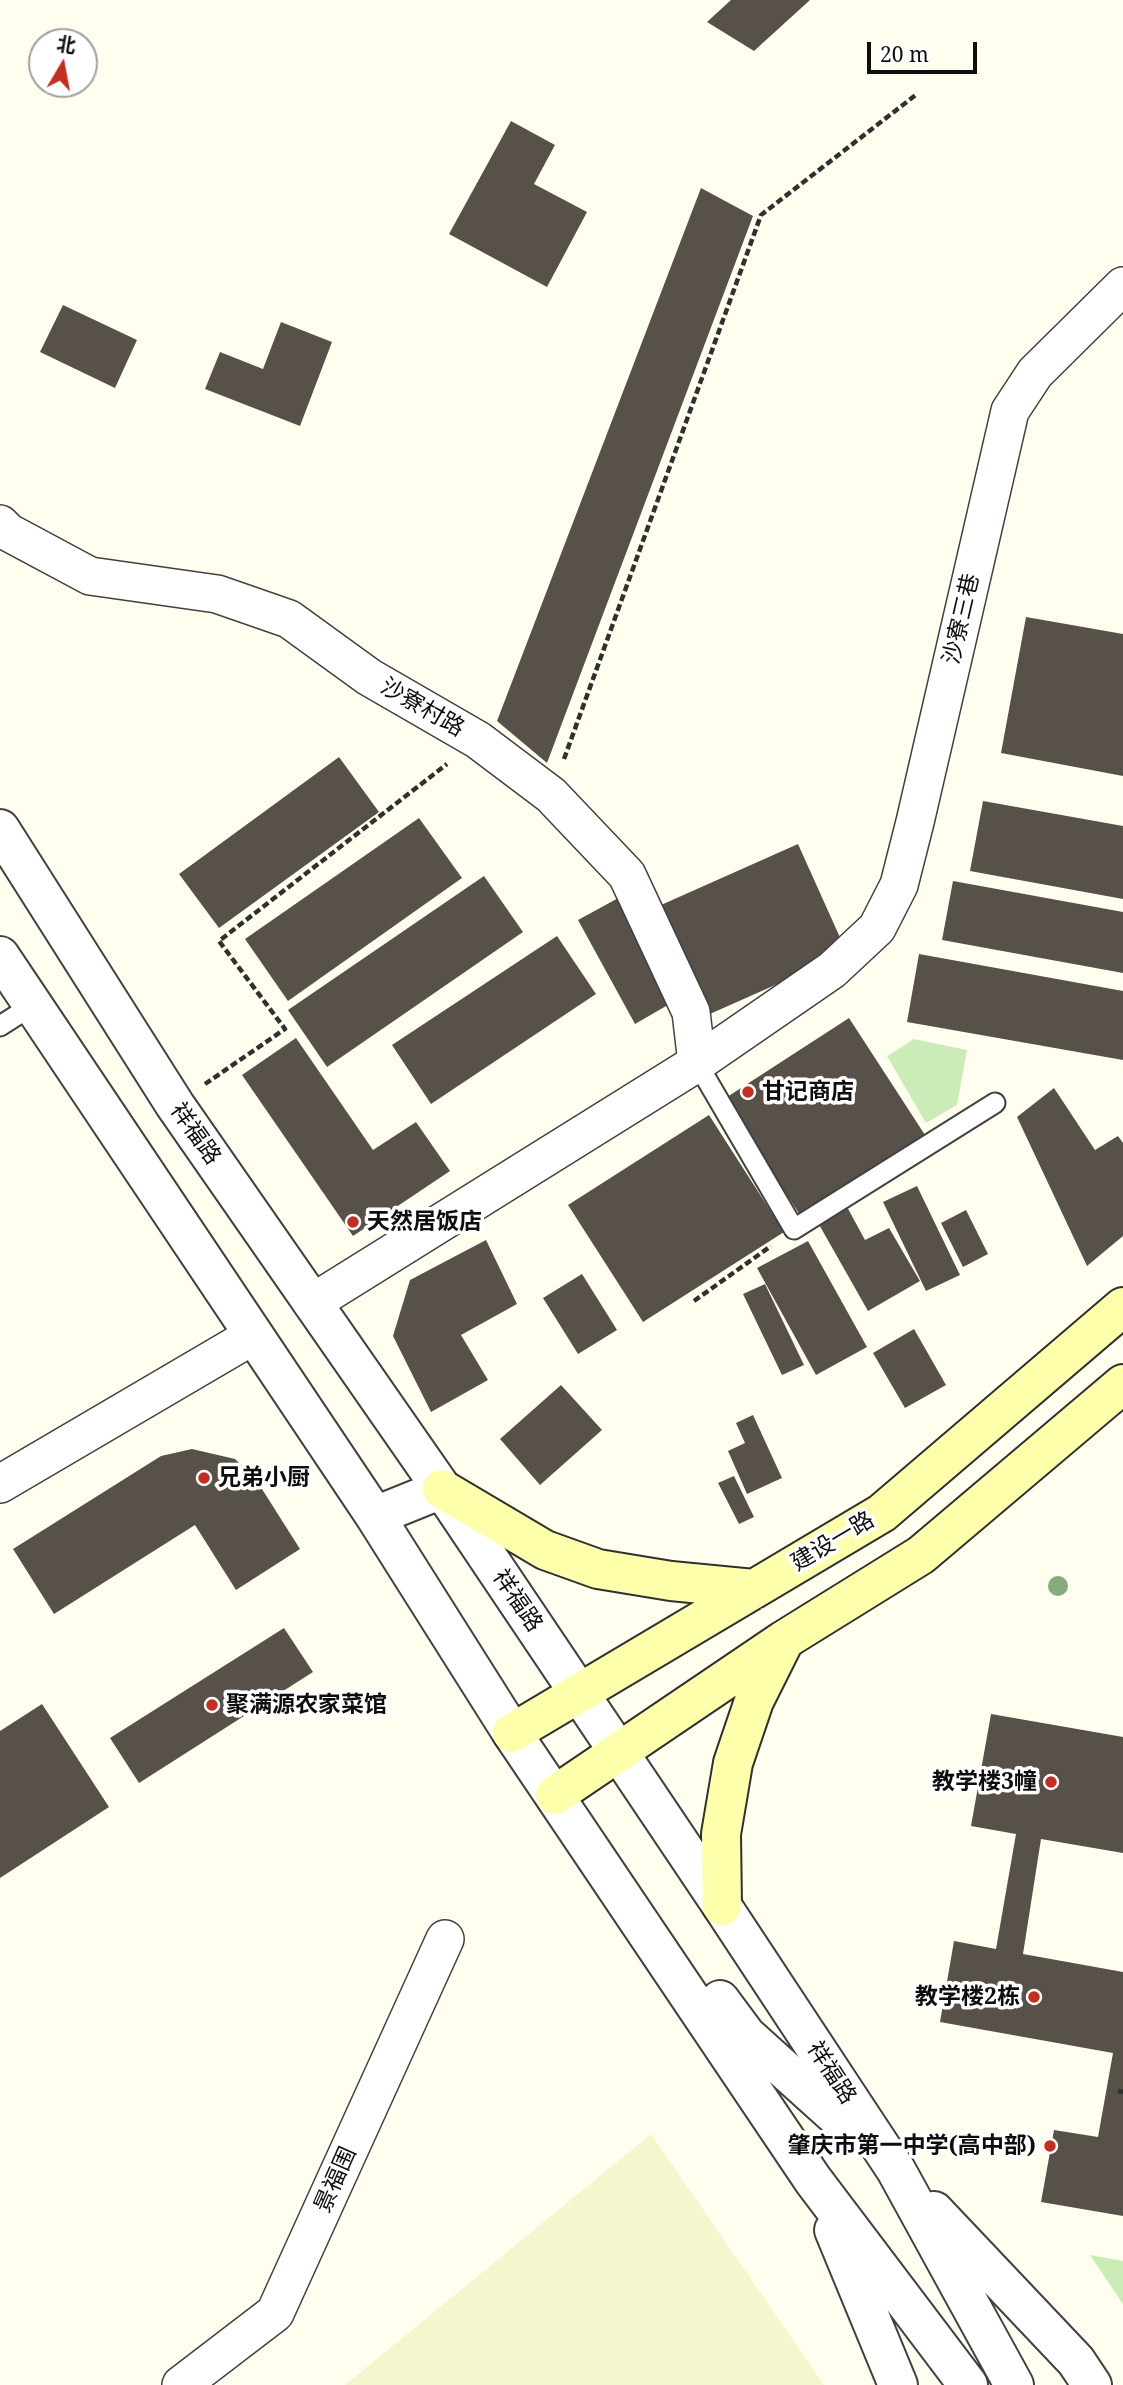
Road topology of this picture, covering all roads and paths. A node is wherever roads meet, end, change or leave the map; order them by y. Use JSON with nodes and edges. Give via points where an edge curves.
{"nodes":[{"id":1,"x":917,"y":94,"type":"dead end"},
{"id":2,"x":1123,"y":286,"type":"edge"},
{"id":3,"x":0,"y":524,"type":"edge"},
{"id":4,"x":478,"y":740,"type":"junction"},
{"id":5,"x":551,"y":794,"type":"junction"},
{"id":6,"x":0,"y":830,"type":"edge"},
{"id":7,"x":0,"y":956,"type":"edge"},
{"id":8,"x":33,"y":1005,"type":"junction"},
{"id":9,"x":0,"y":1026,"type":"edge"},
{"id":10,"x":698,"y":1063,"type":"junction"},
{"id":11,"x":995,"y":1103,"type":"dead end"},
{"id":12,"x":175,"y":1105,"type":"junction"},
{"id":13,"x":794,"y":1229,"type":"junction"},
{"id":14,"x":694,"y":1301,"type":"dead end"},
{"id":15,"x":312,"y":1303,"type":"junction"},
{"id":16,"x":1123,"y":1307,"type":"edge"},
{"id":17,"x":254,"y":1335,"type":"junction"},
{"id":18,"x":1123,"y":1384,"type":"edge"},
{"id":19,"x":0,"y":1484,"type":"edge"},
{"id":20,"x":442,"y":1489,"type":"junction"},
{"id":21,"x":882,"y":1513,"type":"junction"},
{"id":22,"x":375,"y":1516,"type":"junction"},
{"id":23,"x":921,"y":1555,"type":"junction"},
{"id":24,"x":754,"y":1589,"type":"junction"},
{"id":25,"x":784,"y":1640,"type":"junction"},
{"id":26,"x":579,"y":1693,"type":"junction"},
{"id":27,"x":512,"y":1733,"type":"junction"},
{"id":28,"x":619,"y":1752,"type":"junction"},
{"id":29,"x":555,"y":1795,"type":"junction"},
{"id":30,"x":722,"y":1906,"type":"junction"},
{"id":31,"x":445,"y":1939,"type":"dead end"},
{"id":32,"x":657,"y":1948,"type":"junction"},
{"id":33,"x":896,"y":2170,"type":"junction"},
{"id":34,"x":813,"y":2180,"type":"junction"},
{"id":35,"x":181,"y":2385,"type":"edge"},
{"id":36,"x":898,"y":2385,"type":"edge"},
{"id":37,"x":968,"y":2385,"type":"edge"},
{"id":38,"x":1014,"y":2385,"type":"edge"},
{"id":39,"x":1092,"y":2385,"type":"edge"}],
"edges":[{"from":1,"to":5,"type":"path","via":[[761,215]]},
{"from":2,"to":10,"type":"street","name":"沙寮三巷","via":[[1035,373],[1010,411],[899,885],[877,928],[832,970]]},
{"from":3,"to":4,"type":"street","name":"沙寮村路","via":[[90,576],[217,594],[289,619],[369,677]]},
{"from":4,"to":5,"type":"street","name":"沙寮村路"},
{"from":4,"to":12,"type":"path","via":[[219,941],[285,1029]]},
{"from":5,"to":10,"type":"street","name":"沙寮村路","via":[[627,876],[691,1012]]},
{"from":6,"to":12,"type":"street","name":"祥福路"},
{"from":7,"to":8,"type":"street"},
{"from":8,"to":9,"type":"lane"},
{"from":8,"to":17,"type":"street"},
{"from":10,"to":13,"type":"lane"},
{"from":10,"to":15,"type":"street","name":"沙寮三巷"},
{"from":11,"to":13,"type":"lane"},
{"from":12,"to":15,"type":"street","name":"祥福路"},
{"from":13,"to":14,"type":"path"},
{"from":15,"to":20,"type":"street","name":"祥福路"},
{"from":16,"to":21,"type":"main road","name":"建设一路"},
{"from":17,"to":19,"type":"street"},
{"from":17,"to":22,"type":"street"},
{"from":18,"to":23,"type":"main road"},
{"from":20,"to":22,"type":"street"},
{"from":20,"to":24,"type":"main road","via":[[545,1550],[598,1569]]},
{"from":20,"to":26,"type":"street","name":"祥福路"},
{"from":21,"to":23,"type":"main road"},
{"from":21,"to":24,"type":"main road","name":"建设一路"},
{"from":22,"to":27,"type":"street"},
{"from":23,"to":25,"type":"main road"},
{"from":24,"to":26,"type":"main road","name":"建设一路"},
{"from":25,"to":28,"type":"main road"},
{"from":25,"to":30,"type":"main road","via":[[754,1701],[733,1763],[722,1834]]},
{"from":26,"to":27,"type":"main road","name":"建设一路"},
{"from":26,"to":28,"type":"street","name":"祥福路"},
{"from":27,"to":29,"type":"street"},
{"from":28,"to":29,"type":"main road"},
{"from":28,"to":30,"type":"street","name":"祥福路"},
{"from":29,"to":32,"type":"street"},
{"from":30,"to":33,"type":"street","name":"祥福路"},
{"from":31,"to":35,"type":"street","name":"景福围","via":[[275,2313]]},
{"from":32,"to":33,"type":"street","via":[[684,1949],[746,2035]]},
{"from":32,"to":34,"type":"street"},
{"from":33,"to":38,"type":"street","name":"祥福路"},
{"from":33,"to":39,"type":"street","via":[[1076,2361]]},
{"from":34,"to":36,"type":"street"},
{"from":34,"to":37,"type":"street"}]}
